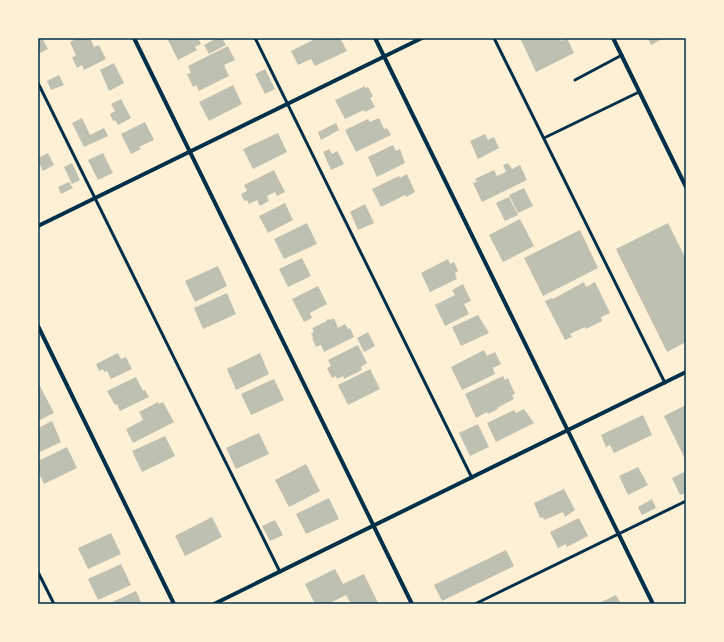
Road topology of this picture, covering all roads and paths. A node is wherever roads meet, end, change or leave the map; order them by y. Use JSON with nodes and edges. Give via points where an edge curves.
{"nodes":[{"id":1,"x":134,"y":38,"type":"edge"},
{"id":2,"x":255,"y":38,"type":"edge"},
{"id":3,"x":375,"y":38,"type":"edge"},
{"id":4,"x":422,"y":38,"type":"edge"},
{"id":5,"x":494,"y":38,"type":"edge"},
{"id":6,"x":613,"y":38,"type":"edge"},
{"id":7,"x":384,"y":56,"type":"junction"},
{"id":8,"x":622,"y":56,"type":"junction"},
{"id":9,"x":575,"y":80,"type":"dead end"},
{"id":10,"x":38,"y":83,"type":"edge"},
{"id":11,"x":639,"y":92,"type":"junction"},
{"id":12,"x":288,"y":104,"type":"junction"},
{"id":13,"x":544,"y":138,"type":"junction"},
{"id":14,"x":190,"y":152,"type":"junction"},
{"id":15,"x":686,"y":187,"type":"edge"},
{"id":16,"x":94,"y":199,"type":"junction"},
{"id":17,"x":38,"y":226,"type":"edge"},
{"id":18,"x":38,"y":326,"type":"edge"},
{"id":19,"x":686,"y":372,"type":"edge"},
{"id":20,"x":665,"y":383,"type":"junction"},
{"id":21,"x":568,"y":430,"type":"junction"},
{"id":22,"x":472,"y":478,"type":"junction"},
{"id":23,"x":686,"y":501,"type":"edge"},
{"id":24,"x":374,"y":526,"type":"junction"},
{"id":25,"x":619,"y":534,"type":"junction"},
{"id":26,"x":38,"y":572,"type":"edge"},
{"id":27,"x":280,"y":572,"type":"junction"},
{"id":28,"x":54,"y":604,"type":"edge"},
{"id":29,"x":174,"y":604,"type":"edge"},
{"id":30,"x":214,"y":604,"type":"edge"},
{"id":31,"x":412,"y":604,"type":"edge"},
{"id":32,"x":475,"y":604,"type":"edge"},
{"id":33,"x":653,"y":604,"type":"edge"}],
"edges":[{"from":1,"to":14,"type":"street"},
{"from":2,"to":12,"type":"lane"},
{"from":3,"to":7,"type":"street"},
{"from":4,"to":7,"type":"street"},
{"from":5,"to":13,"type":"lane"},
{"from":6,"to":8,"type":"street"},
{"from":7,"to":12,"type":"street"},
{"from":7,"to":21,"type":"street"},
{"from":8,"to":9,"type":"lane"},
{"from":8,"to":11,"type":"street"},
{"from":10,"to":16,"type":"lane"},
{"from":11,"to":13,"type":"lane"},
{"from":11,"to":15,"type":"street"},
{"from":12,"to":14,"type":"street"},
{"from":12,"to":22,"type":"lane"},
{"from":13,"to":20,"type":"lane"},
{"from":14,"to":16,"type":"street"},
{"from":14,"to":24,"type":"street"},
{"from":16,"to":17,"type":"street"},
{"from":16,"to":27,"type":"lane"},
{"from":18,"to":29,"type":"street"},
{"from":19,"to":20,"type":"street"},
{"from":20,"to":21,"type":"street"},
{"from":21,"to":22,"type":"street"},
{"from":21,"to":25,"type":"street"},
{"from":22,"to":24,"type":"street"},
{"from":23,"to":25,"type":"lane"},
{"from":24,"to":27,"type":"street"},
{"from":24,"to":31,"type":"street"},
{"from":25,"to":32,"type":"lane"},
{"from":25,"to":33,"type":"street"},
{"from":26,"to":28,"type":"lane"},
{"from":27,"to":30,"type":"street"}]}
